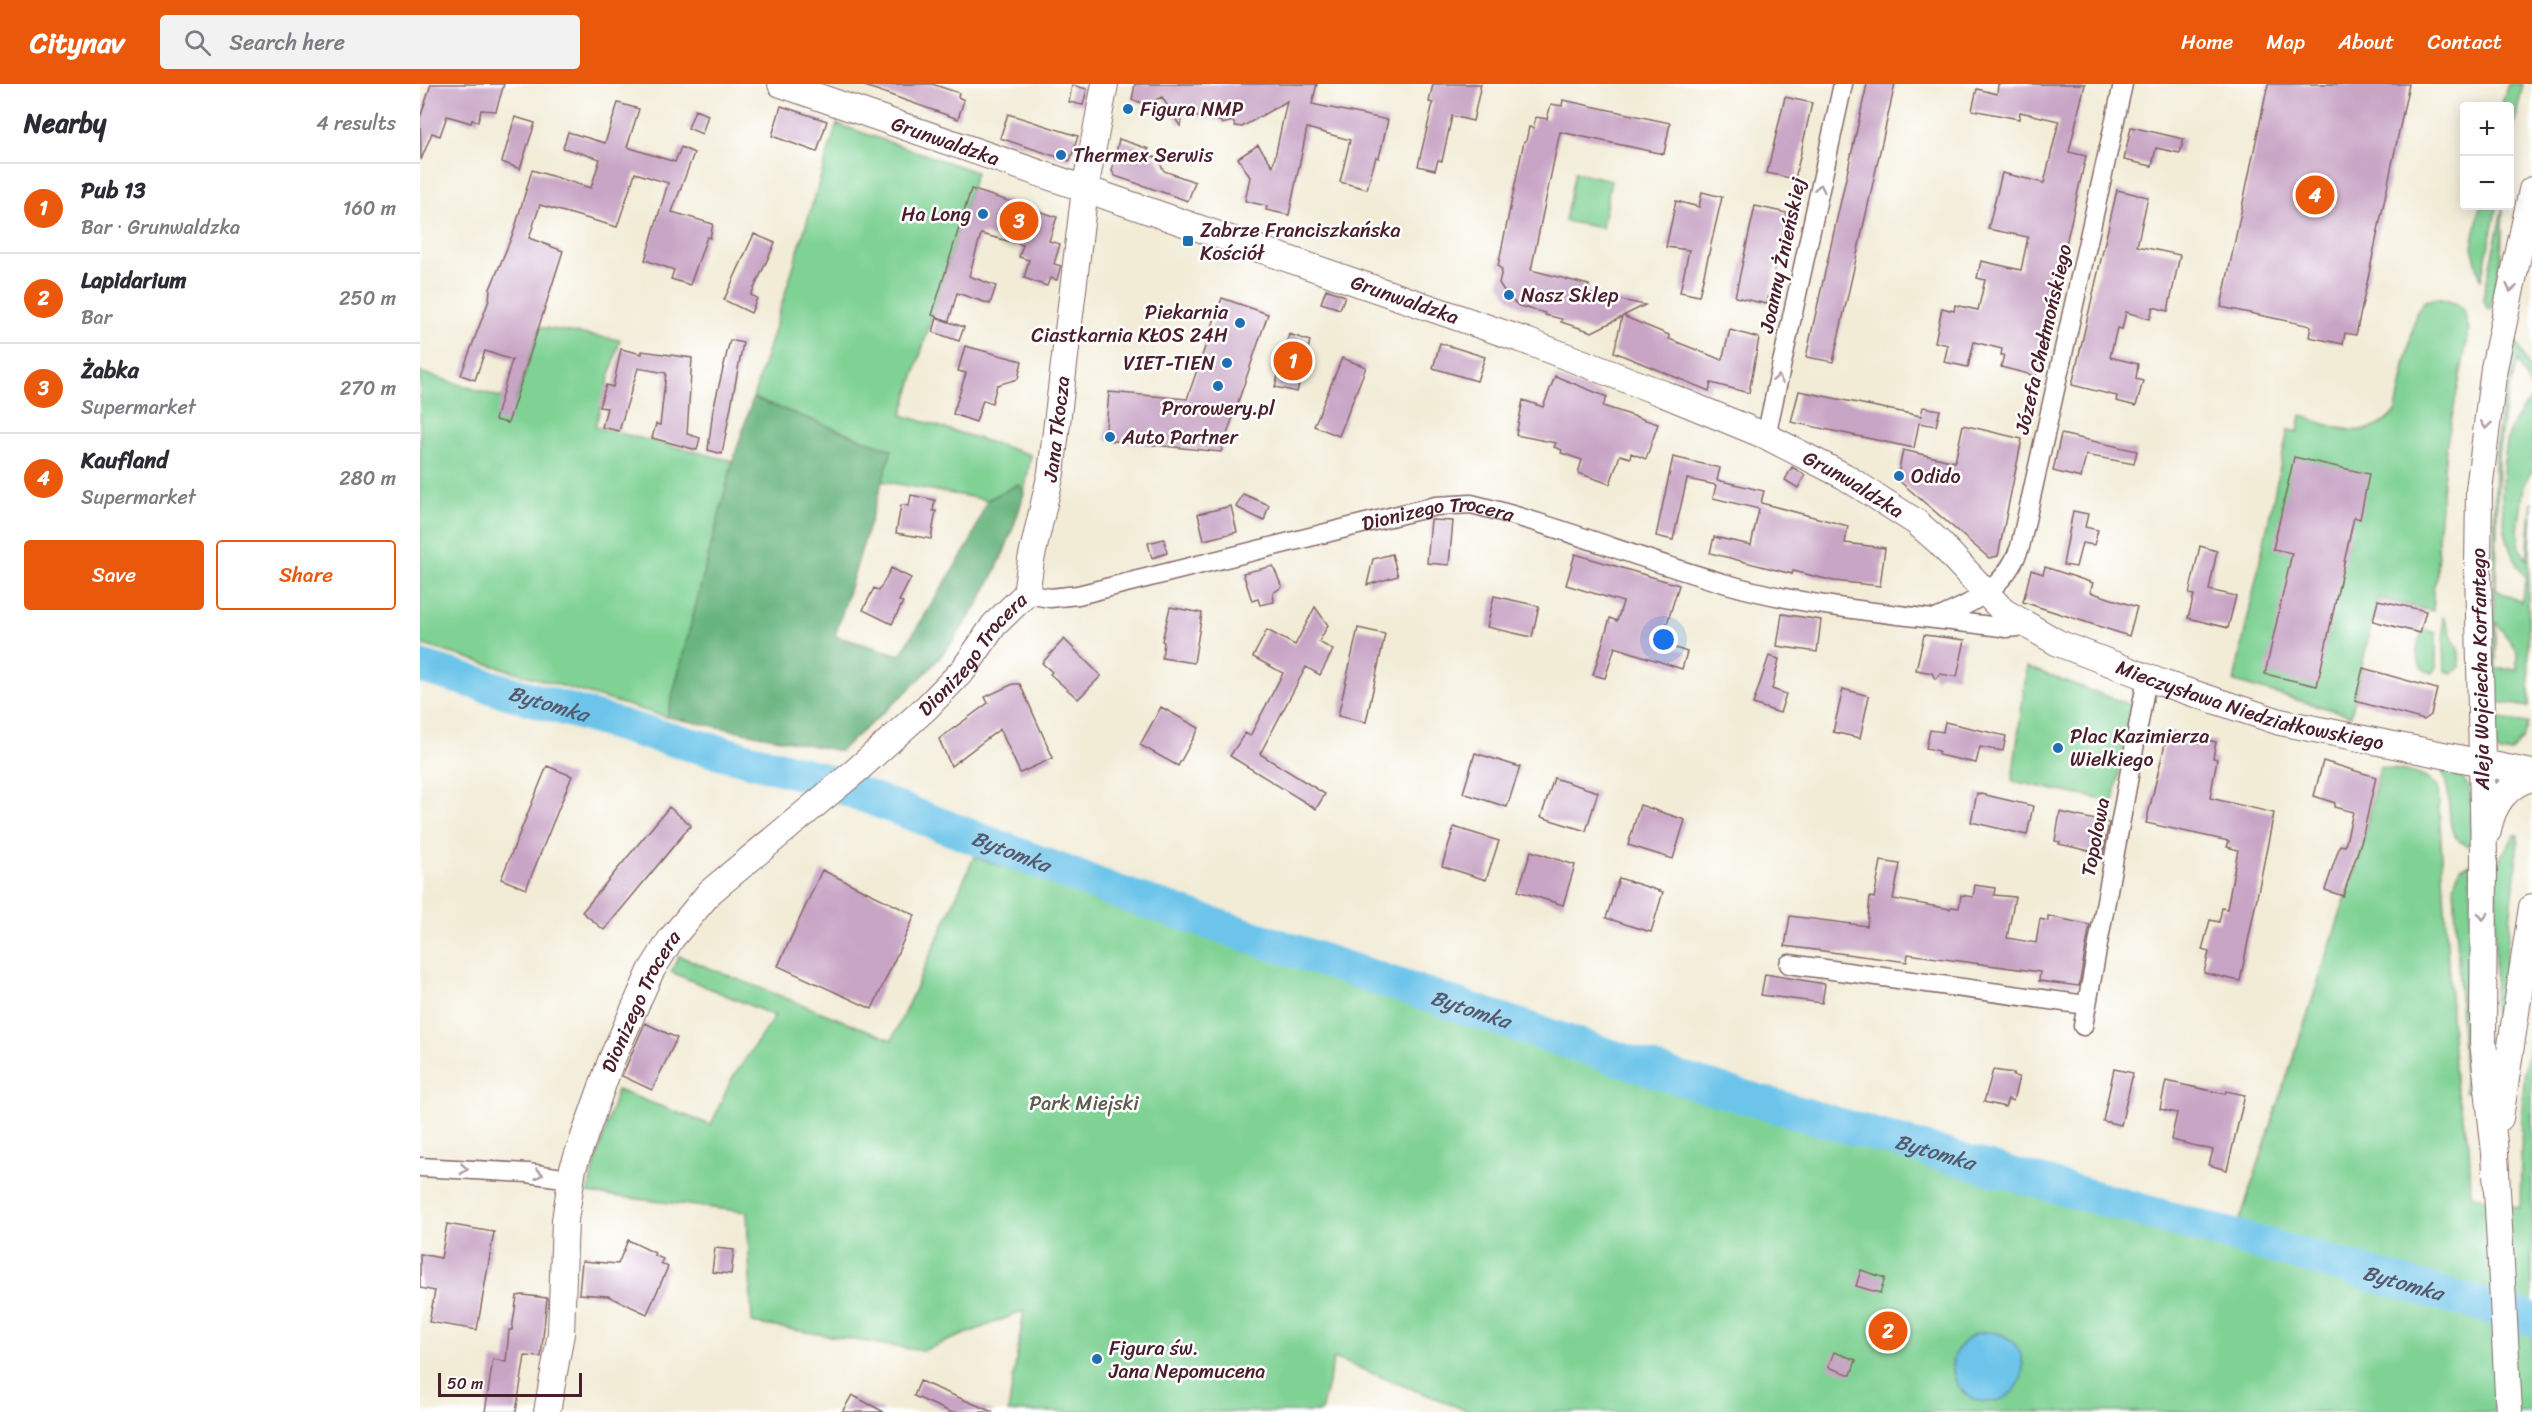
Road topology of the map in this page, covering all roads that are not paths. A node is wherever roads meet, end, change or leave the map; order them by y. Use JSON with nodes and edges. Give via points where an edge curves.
{"nodes":[{"id":1,"x":781,"y":84,"type":"edge"},
{"id":2,"x":1105,"y":84,"type":"edge"},
{"id":3,"x":1843,"y":84,"type":"edge"},
{"id":4,"x":2123,"y":84,"type":"edge"},
{"id":5,"x":1085,"y":189,"type":"junction"},
{"id":6,"x":2532,"y":190,"type":"edge"},
{"id":7,"x":1766,"y":436,"type":"junction"},
{"id":8,"x":1986,"y":593,"type":"junction"},
{"id":9,"x":1026,"y":594,"type":"junction"},
{"id":10,"x":1938,"y":618,"type":"junction"},
{"id":11,"x":2028,"y":626,"type":"junction"},
{"id":12,"x":2147,"y":678,"type":"junction"},
{"id":13,"x":2482,"y":761,"type":"junction"},
{"id":14,"x":2532,"y":773,"type":"edge"},
{"id":15,"x":2532,"y":778,"type":"edge"},
{"id":16,"x":2484,"y":858,"type":"junction"},
{"id":17,"x":2532,"y":907,"type":"edge"},
{"id":18,"x":1789,"y":964,"type":"dead end"},
{"id":19,"x":2086,"y":1005,"type":"junction"},
{"id":20,"x":2082,"y":1026,"type":"dead end"},
{"id":21,"x":2495,"y":1153,"type":"junction"},
{"id":22,"x":420,"y":1167,"type":"edge"},
{"id":23,"x":570,"y":1179,"type":"junction"},
{"id":24,"x":547,"y":1412,"type":"edge"},
{"id":25,"x":2509,"y":1412,"type":"edge"}],
"edges":[{"from":1,"to":5,"type":"street","name":"Grunwaldzka"},
{"from":2,"to":5,"type":"street","name":"Jana Tkocza"},
{"from":7,"to":3,"type":"street","name":"Joanny Żnieńskiej","one_way":true},
{"from":4,"to":8,"type":"street","name":"Józefa Chełmońskiego","via":[[2020,547],[2004,579]]},
{"from":5,"to":7,"type":"street","name":"Grunwaldzka","via":[[1526,341]]},
{"from":5,"to":9,"type":"street","name":"Jana Tkocza","via":[[1051,473]]},
{"from":6,"to":13,"type":"street","name":"Aleja Wojciecha Korfantego","one_way":true,"via":[[2494,368],[2480,480]]},
{"from":7,"to":8,"type":"street","name":"Grunwaldzka","via":[[1844,476],[1916,522]]},
{"from":8,"to":10,"type":"street"},
{"from":8,"to":11,"type":"street","name":"Mieczysława Niedziałkowskiego","via":[[2003,611]]},
{"from":9,"to":10,"type":"street","name":"Dionizego Trocera","via":[[1058,598],[1086,594],[1417,510],[1471,504],[1774,596]]},
{"from":9,"to":23,"type":"street","name":"Dionizego Trocera","via":[[993,625],[964,669],[941,692],[858,769],[710,892],[671,939],[647,981],[611,1061]]},
{"from":10,"to":11,"type":"street","name":"Dionizego Trocera","via":[[2006,628]]},
{"from":11,"to":12,"type":"street","name":"Mieczysława Niedziałkowskiego","via":[[2058,643]]},
{"from":12,"to":13,"type":"street","name":"Mieczysława Niedziałkowskiego","via":[[2291,724]]},
{"from":12,"to":19,"type":"street","name":"Topolowa"},
{"from":13,"to":14,"type":"street","name":"Mieczysława Niedziałkowskiego"},
{"from":13,"to":16,"type":"street","name":"Aleja Wojciecha Korfantego"},
{"from":15,"to":16,"type":"street","via":[[2509,789],[2494,808]]},
{"from":16,"to":21,"type":"street","name":"Aleja Wojciecha Korfantego","one_way":true,"via":[[2483,1042]]},
{"from":17,"to":21,"type":"street","name":"Aleja Wojciecha Korfantego"},
{"from":18,"to":19,"type":"street"},
{"from":19,"to":20,"type":"street","name":"Topolowa"},
{"from":21,"to":25,"type":"street","name":"Aleja Wojciecha Korfantego"},
{"from":22,"to":23,"type":"street","one_way":true},
{"from":23,"to":24,"type":"street","name":"Dionizego Trocera","via":[[561,1333]]}]}
